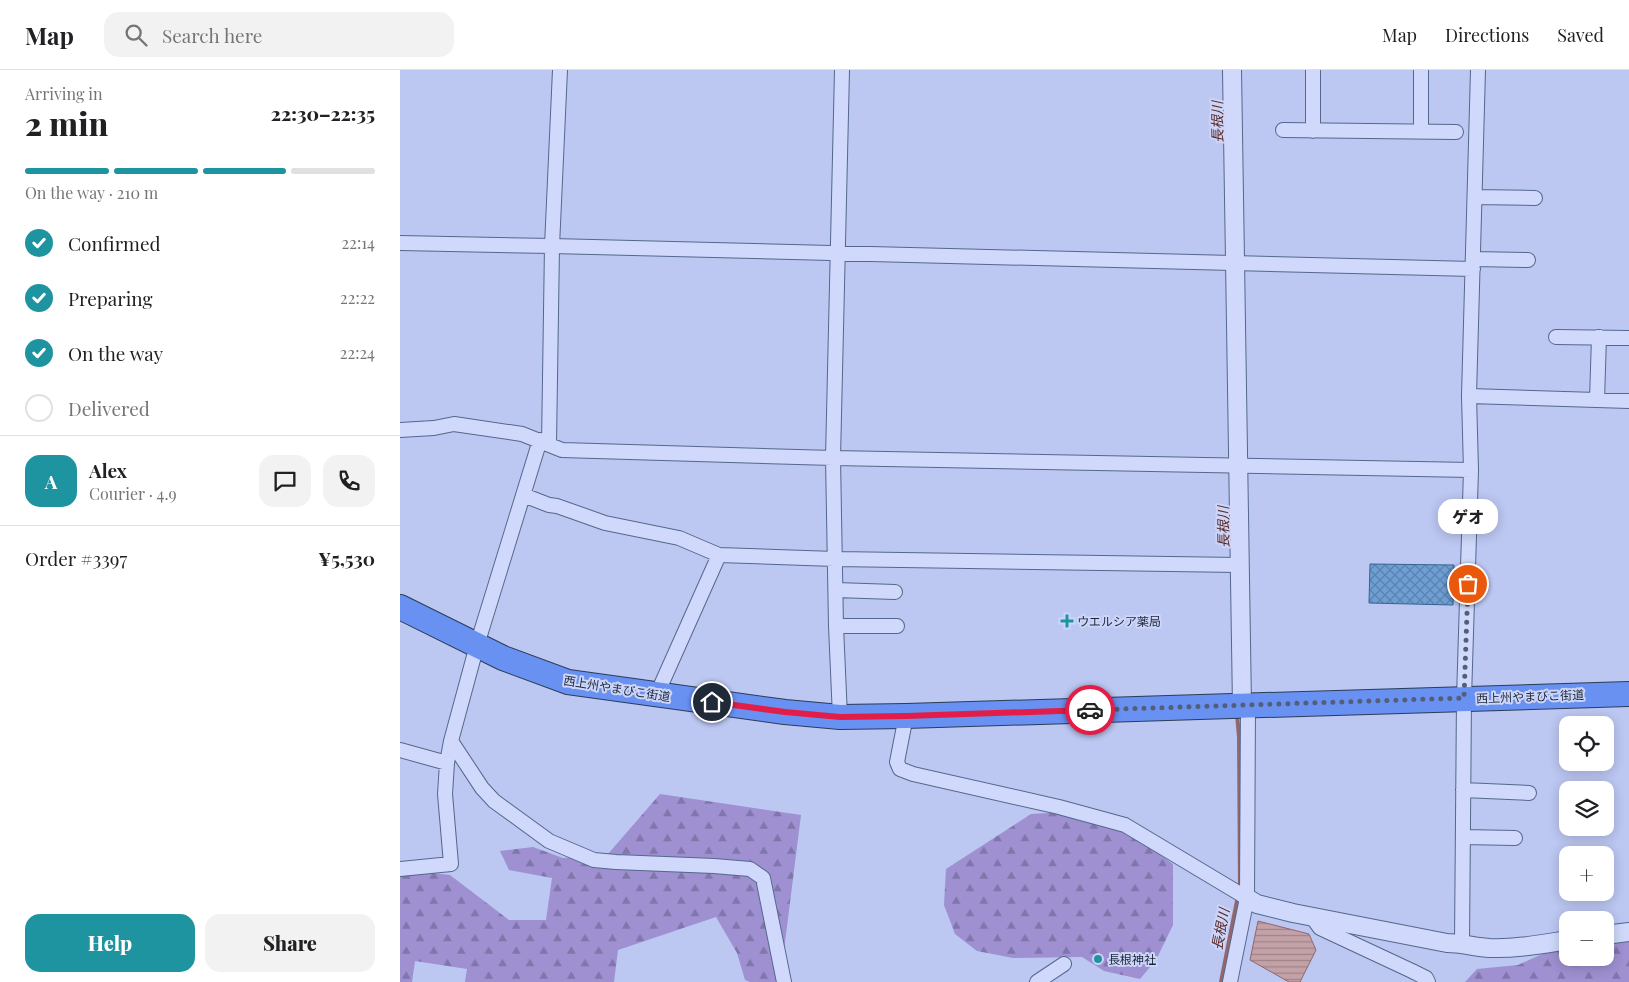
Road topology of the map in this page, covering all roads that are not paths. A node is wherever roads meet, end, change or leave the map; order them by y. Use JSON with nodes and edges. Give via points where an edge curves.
{"nodes":[{"id":1,"x":560,"y":70,"type":"edge"},
{"id":2,"x":842,"y":70,"type":"edge"},
{"id":3,"x":1232,"y":70,"type":"edge"},
{"id":4,"x":1313,"y":70,"type":"edge"},
{"id":5,"x":1421,"y":70,"type":"edge"},
{"id":6,"x":1478,"y":70,"type":"edge"},
{"id":7,"x":1283,"y":130,"type":"dead end"},
{"id":8,"x":1313,"y":131,"type":"junction"},
{"id":9,"x":1421,"y":132,"type":"junction"},
{"id":10,"x":1456,"y":132,"type":"dead end"},
{"id":11,"x":1475,"y":197,"type":"junction"},
{"id":12,"x":1535,"y":198,"type":"dead end"},
{"id":13,"x":400,"y":243,"type":"edge"},
{"id":14,"x":552,"y":246,"type":"junction"},
{"id":15,"x":837,"y":254,"type":"junction"},
{"id":16,"x":1528,"y":260,"type":"dead end"},
{"id":17,"x":1235,"y":263,"type":"junction"},
{"id":18,"x":1474,"y":264,"type":"junction"},
{"id":19,"x":1556,"y":337,"type":"dead end"},
{"id":20,"x":1600,"y":337,"type":"junction"},
{"id":21,"x":1629,"y":338,"type":"edge"},
{"id":22,"x":1469,"y":396,"type":"junction"},
{"id":23,"x":1597,"y":400,"type":"junction"},
{"id":24,"x":1629,"y":401,"type":"edge"},
{"id":25,"x":400,"y":430,"type":"edge"},
{"id":26,"x":545,"y":442,"type":"junction"},
{"id":27,"x":833,"y":458,"type":"junction"},
{"id":28,"x":1237,"y":466,"type":"junction"},
{"id":29,"x":1471,"y":470,"type":"junction"},
{"id":30,"x":523,"y":496,"type":"junction"},
{"id":31,"x":719,"y":555,"type":"junction"},
{"id":32,"x":835,"y":559,"type":"junction"},
{"id":33,"x":1239,"y":565,"type":"junction"},
{"id":34,"x":836,"y":590,"type":"junction"},
{"id":35,"x":895,"y":592,"type":"dead end"},
{"id":36,"x":400,"y":607,"type":"edge"},
{"id":37,"x":836,"y":626,"type":"junction"},
{"id":38,"x":897,"y":626,"type":"dead end"},
{"id":39,"x":477,"y":644,"type":"junction"},
{"id":40,"x":657,"y":694,"type":"junction"},
{"id":41,"x":1629,"y":694,"type":"edge"},
{"id":42,"x":1464,"y":698,"type":"junction"},
{"id":43,"x":1245,"y":705,"type":"junction"},
{"id":44,"x":906,"y":716,"type":"junction"},
{"id":45,"x":840,"y":717,"type":"junction"},
{"id":46,"x":452,"y":741,"type":"junction"},
{"id":47,"x":400,"y":750,"type":"edge"},
{"id":48,"x":447,"y":764,"type":"junction"},
{"id":49,"x":1463,"y":790,"type":"junction"},
{"id":50,"x":1529,"y":793,"type":"dead end"},
{"id":51,"x":1463,"y":837,"type":"junction"},
{"id":52,"x":1515,"y":838,"type":"dead end"},
{"id":53,"x":400,"y":869,"type":"edge"},
{"id":54,"x":1247,"y":898,"type":"junction"},
{"id":55,"x":1312,"y":917,"type":"junction"},
{"id":56,"x":1629,"y":932,"type":"edge"},
{"id":57,"x":1614,"y":934,"type":"edge"},
{"id":58,"x":1559,"y":941,"type":"edge"},
{"id":59,"x":1462,"y":943,"type":"junction"},
{"id":60,"x":1064,"y":964,"type":"dead end"},
{"id":61,"x":784,"y":982,"type":"edge"},
{"id":62,"x":1038,"y":982,"type":"edge"},
{"id":63,"x":1230,"y":982,"type":"edge"},
{"id":64,"x":1428,"y":982,"type":"edge"}],
"edges":[{"from":1,"to":14,"type":"street"},
{"from":2,"to":15,"type":"street"},
{"from":3,"to":17,"type":"street"},
{"from":4,"to":8,"type":"street"},
{"from":5,"to":9,"type":"street"},
{"from":6,"to":11,"type":"street"},
{"from":7,"to":8,"type":"street"},
{"from":8,"to":9,"type":"street"},
{"from":9,"to":10,"type":"street"},
{"from":11,"to":12,"type":"street"},
{"from":11,"to":18,"type":"street"},
{"from":13,"to":14,"type":"street"},
{"from":14,"to":15,"type":"street"},
{"from":14,"to":26,"type":"street"},
{"from":15,"to":17,"type":"street"},
{"from":15,"to":27,"type":"street"},
{"from":16,"to":18,"type":"street"},
{"from":17,"to":18,"type":"street"},
{"from":17,"to":28,"type":"street"},
{"from":18,"to":22,"type":"street"},
{"from":19,"to":20,"type":"street"},
{"from":20,"to":21,"type":"street"},
{"from":20,"to":23,"type":"street"},
{"from":22,"to":23,"type":"street"},
{"from":22,"to":29,"type":"street"},
{"from":23,"to":24,"type":"street"},
{"from":25,"to":26,"type":"street","via":[[454,424],[522,434]]},
{"from":26,"to":27,"type":"street","via":[[562,450]]},
{"from":26,"to":30,"type":"street"},
{"from":27,"to":28,"type":"street"},
{"from":27,"to":32,"type":"street"},
{"from":28,"to":29,"type":"street"},
{"from":28,"to":33,"type":"street"},
{"from":29,"to":42,"type":"street"},
{"from":30,"to":31,"type":"street","via":[[605,523],[679,538]]},
{"from":30,"to":39,"type":"street"},
{"from":31,"to":32,"type":"street"},
{"from":31,"to":40,"type":"street"},
{"from":32,"to":33,"type":"street"},
{"from":32,"to":34,"type":"street"},
{"from":33,"to":43,"type":"street"},
{"from":34,"to":35,"type":"street"},
{"from":34,"to":37,"type":"street"},
{"from":36,"to":39,"type":"highway","name":"西上州やまびこ街道"},
{"from":37,"to":38,"type":"street"},
{"from":37,"to":45,"type":"street"},
{"from":39,"to":40,"type":"highway","name":"西上州やまびこ街道","via":[[503,658],[568,682]]},
{"from":39,"to":46,"type":"street"},
{"from":40,"to":45,"type":"highway","name":"西上州やまびこ街道"},
{"from":41,"to":42,"type":"highway","name":"西上州やまびこ街道"},
{"from":42,"to":43,"type":"highway","name":"西上州やまびこ街道"},
{"from":42,"to":49,"type":"street"},
{"from":43,"to":44,"type":"highway","name":"西上州やまびこ街道"},
{"from":43,"to":54,"type":"street"},
{"from":44,"to":45,"type":"highway","name":"西上州やまびこ街道"},
{"from":44,"to":54,"type":"street","via":[[897,762],[900,769],[1125,825]]},
{"from":46,"to":48,"type":"street"},
{"from":46,"to":61,"type":"street","via":[[494,801],[549,841],[594,860],[750,869],[764,878]]},
{"from":47,"to":48,"type":"street"},
{"from":48,"to":53,"type":"street","via":[[445,794],[452,864]]},
{"from":49,"to":50,"type":"street"},
{"from":49,"to":51,"type":"street"},
{"from":51,"to":52,"type":"street"},
{"from":51,"to":59,"type":"street"},
{"from":54,"to":55,"type":"street","via":[[1257,904]]},
{"from":54,"to":63,"type":"street"},
{"from":55,"to":59,"type":"street","via":[[1447,943]]},
{"from":55,"to":64,"type":"street","via":[[1320,928],[1426,978]]},
{"from":56,"to":57,"type":"street"},
{"from":58,"to":59,"type":"street","via":[[1516,948],[1487,948]]},
{"from":60,"to":62,"type":"street"}]}
